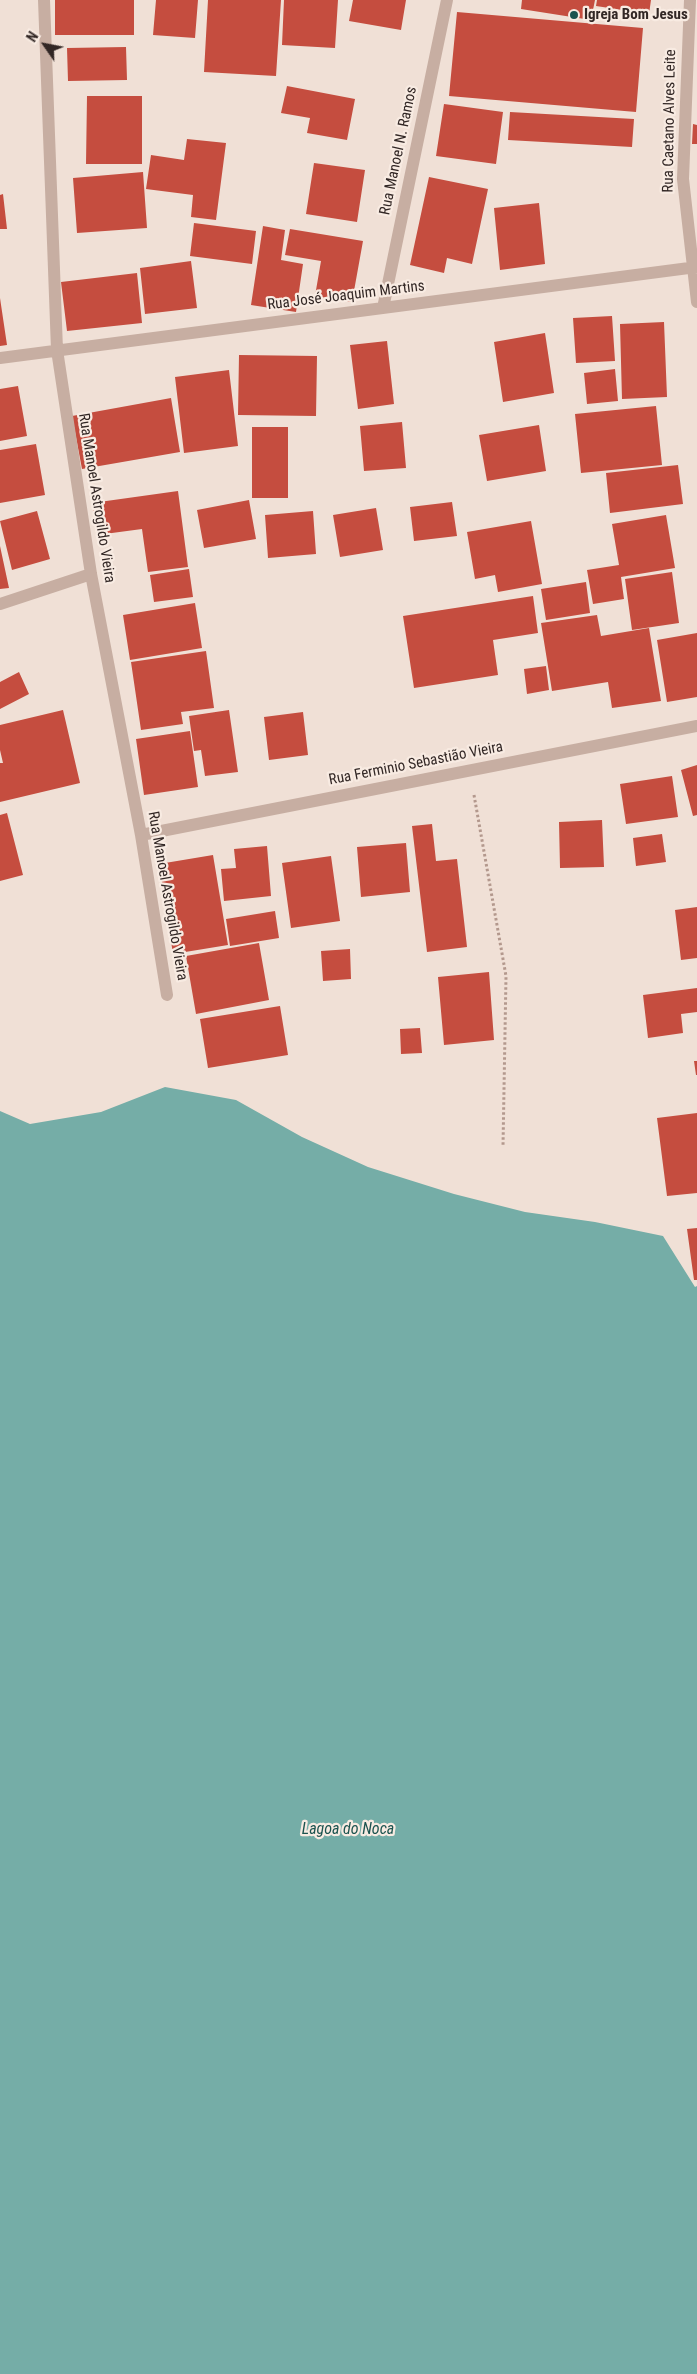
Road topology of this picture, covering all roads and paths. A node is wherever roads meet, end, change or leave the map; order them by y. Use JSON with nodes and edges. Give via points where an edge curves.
{"nodes":[{"id":1,"x":44,"y":0,"type":"edge"},
{"id":2,"x":447,"y":0,"type":"edge"},
{"id":3,"x":690,"y":0,"type":"edge"},
{"id":4,"x":694,"y":267,"type":"edge"},
{"id":5,"x":697,"y":302,"type":"edge"},
{"id":6,"x":384,"y":308,"type":"junction"},
{"id":7,"x":57,"y":350,"type":"junction"},
{"id":8,"x":0,"y":358,"type":"edge"},
{"id":9,"x":91,"y":574,"type":"junction"},
{"id":10,"x":0,"y":604,"type":"edge"},
{"id":11,"x":697,"y":726,"type":"edge"},
{"id":12,"x":470,"y":770,"type":"junction"},
{"id":13,"x":140,"y":835,"type":"junction"},
{"id":14,"x":167,"y":995,"type":"dead end"},
{"id":15,"x":503,"y":1146,"type":"dead end"}],
"edges":[{"from":1,"to":7,"type":"street","name":"Rua Manoel Astrogildo Vieira"},
{"from":2,"to":6,"type":"street","name":"Rua Manoel N. Ramos"},
{"from":3,"to":4,"type":"street","name":"Rua Caetano Alves Leite","via":[[683,179]]},
{"from":4,"to":5,"type":"street","name":"Rua Caetano Alves Leite"},
{"from":4,"to":6,"type":"street","name":"Rua José Joaquim Martins"},
{"from":6,"to":7,"type":"street","name":"Rua José Joaquim Martins"},
{"from":7,"to":8,"type":"street","name":"Rua José Joaquim Martins"},
{"from":7,"to":9,"type":"street","name":"Rua Manoel Astrogildo Vieira"},
{"from":9,"to":10,"type":"street"},
{"from":9,"to":13,"type":"street","name":"Rua Manoel Astrogildo Vieira"},
{"from":11,"to":12,"type":"street","name":"Rua Ferminio Sebastião Vieira"},
{"from":12,"to":13,"type":"street","name":"Rua Ferminio Sebastião Vieira"},
{"from":12,"to":15,"type":"path","via":[[506,976]]},
{"from":13,"to":14,"type":"street","name":"Rua Manoel Astrogildo Vieira"}]}
